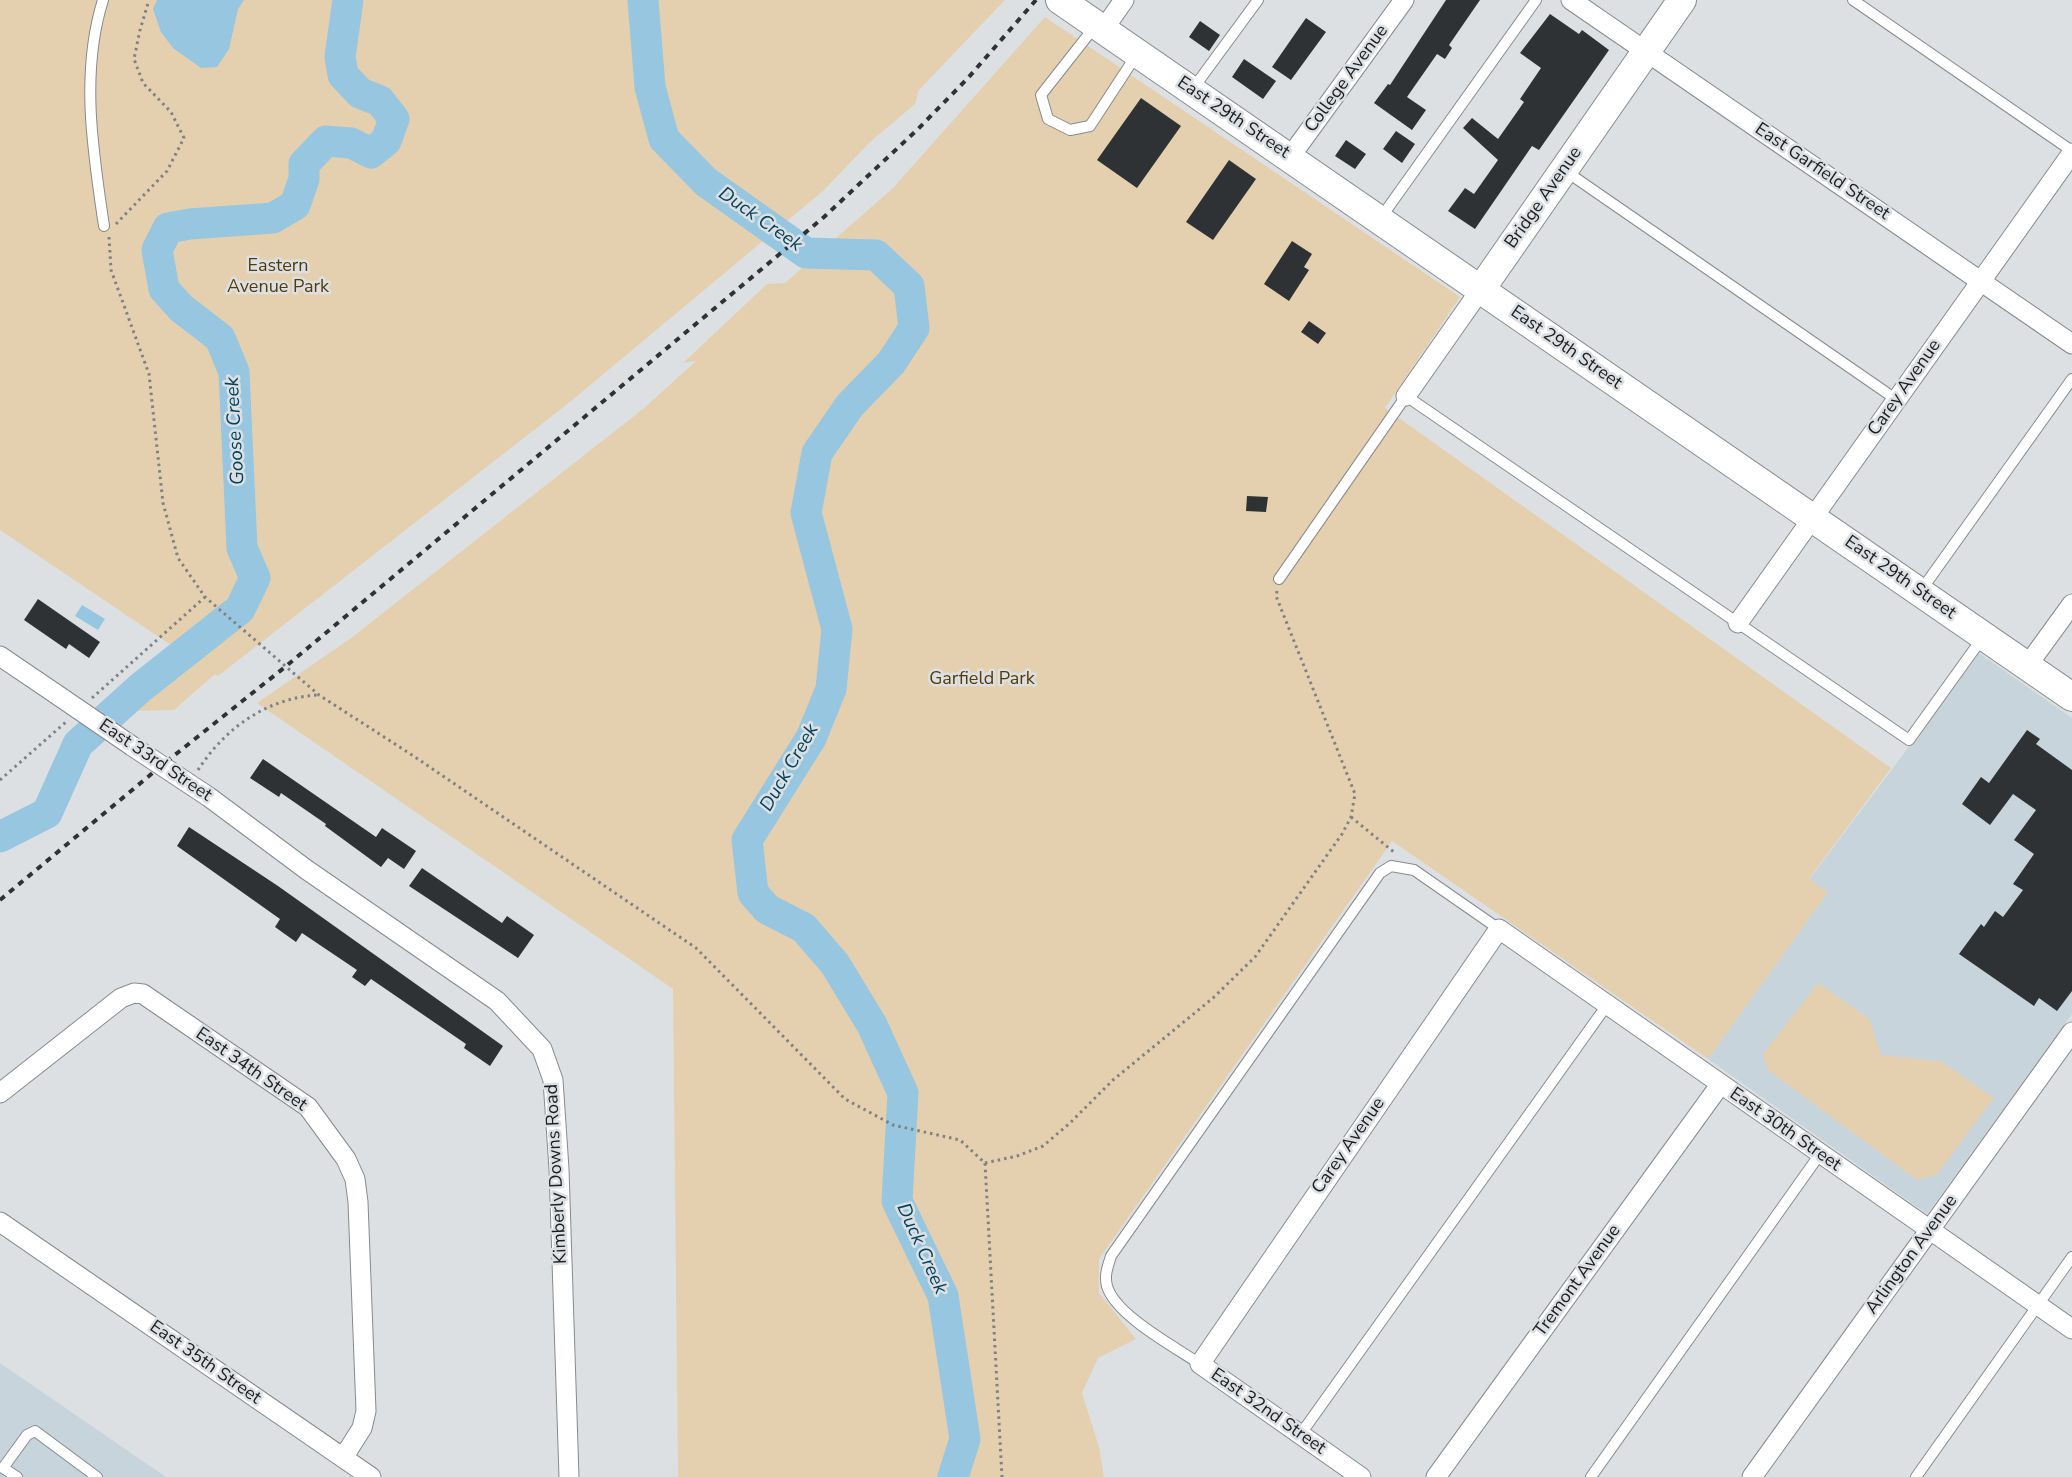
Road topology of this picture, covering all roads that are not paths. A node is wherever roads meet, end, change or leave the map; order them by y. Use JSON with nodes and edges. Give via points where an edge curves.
{"nodes":[{"id":1,"x":103,"y":0,"type":"edge"},
{"id":2,"x":1060,"y":0,"type":"edge"},
{"id":3,"x":1124,"y":0,"type":"edge"},
{"id":4,"x":1258,"y":0,"type":"edge"},
{"id":5,"x":1404,"y":0,"type":"edge"},
{"id":6,"x":1536,"y":0,"type":"edge"},
{"id":7,"x":1571,"y":0,"type":"edge"},
{"id":8,"x":1682,"y":0,"type":"edge"},
{"id":9,"x":1853,"y":0,"type":"edge"},
{"id":10,"x":1100,"y":27,"type":"junction"},
{"id":11,"x":1646,"y":52,"type":"junction"},
{"id":12,"x":1138,"y":53,"type":"junction"},
{"id":13,"x":1192,"y":90,"type":"junction"},
{"id":14,"x":2072,"y":152,"type":"edge"},
{"id":15,"x":1290,"y":157,"type":"junction"},
{"id":16,"x":1563,"y":170,"type":"junction"},
{"id":17,"x":1380,"y":220,"type":"junction"},
{"id":18,"x":107,"y":229,"type":"road end"},
{"id":19,"x":1981,"y":281,"type":"junction"},
{"id":20,"x":1480,"y":289,"type":"junction"},
{"id":21,"x":2072,"y":344,"type":"edge"},
{"id":22,"x":2072,"y":378,"type":"edge"},
{"id":23,"x":1406,"y":396,"type":"junction"},
{"id":24,"x":1897,"y":400,"type":"junction"},
{"id":25,"x":1813,"y":517,"type":"junction"},
{"id":26,"x":1279,"y":579,"type":"road end"},
{"id":27,"x":1920,"y":592,"type":"junction"},
{"id":28,"x":2072,"y":604,"type":"edge"},
{"id":29,"x":1738,"y":623,"type":"junction"},
{"id":30,"x":1984,"y":637,"type":"junction"},
{"id":31,"x":0,"y":656,"type":"edge"},
{"id":32,"x":2027,"y":666,"type":"junction"},
{"id":33,"x":2072,"y":697,"type":"edge"},
{"id":34,"x":307,"y":870,"type":"joint"},
{"id":35,"x":1499,"y":929,"type":"junction"},
{"id":36,"x":1607,"y":1005,"type":"junction"},
{"id":37,"x":2072,"y":1032,"type":"edge"},
{"id":38,"x":1720,"y":1085,"type":"junction"},
{"id":39,"x":0,"y":1094,"type":"edge"},
{"id":40,"x":1820,"y":1154,"type":"junction"},
{"id":41,"x":0,"y":1222,"type":"edge"},
{"id":42,"x":1929,"y":1230,"type":"junction"},
{"id":43,"x":2072,"y":1258,"type":"edge"},
{"id":44,"x":2038,"y":1306,"type":"junction"},
{"id":45,"x":2072,"y":1329,"type":"edge"},
{"id":46,"x":1200,"y":1364,"type":"junction"},
{"id":47,"x":1300,"y":1435,"type":"junction"},
{"id":48,"x":343,"y":1458,"type":"junction"},
{"id":49,"x":17,"y":1477,"type":"edge"},
{"id":50,"x":97,"y":1477,"type":"edge"},
{"id":51,"x":372,"y":1477,"type":"edge"},
{"id":52,"x":569,"y":1477,"type":"edge"},
{"id":53,"x":1361,"y":1477,"type":"edge"},
{"id":54,"x":1436,"y":1477,"type":"edge"},
{"id":55,"x":1591,"y":1477,"type":"edge"},
{"id":56,"x":1752,"y":1477,"type":"edge"},
{"id":57,"x":1916,"y":1477,"type":"edge"}],
"edges":[{"from":1,"to":18,"type":"lane","via":[[95,30],[90,111]]},
{"from":2,"to":10,"type":"street","name":"East 29th Street"},
{"from":3,"to":10,"type":"street"},
{"from":4,"to":13,"type":"lane"},
{"from":5,"to":15,"type":"street","name":"College Avenue"},
{"from":6,"to":17,"type":"lane"},
{"from":7,"to":11,"type":"street","name":"East Garfield Street"},
{"from":8,"to":11,"type":"street","name":"Bridge Avenue"},
{"from":9,"to":14,"type":"lane"},
{"from":10,"to":12,"type":"street","name":"East 29th Street"},
{"from":10,"to":12,"type":"lane","via":[[1041,95],[1048,119],[1070,130],[1090,126]]},
{"from":11,"to":16,"type":"street","name":"Bridge Avenue"},
{"from":11,"to":19,"type":"street","name":"East Garfield Street"},
{"from":12,"to":13,"type":"street","name":"East 29th Street"},
{"from":13,"to":15,"type":"street","name":"East 29th Street"},
{"from":14,"to":19,"type":"street","name":"Carey Avenue"},
{"from":15,"to":17,"type":"street","name":"East 29th Street"},
{"from":16,"to":20,"type":"street","name":"Bridge Avenue"},
{"from":16,"to":24,"type":"lane"},
{"from":17,"to":20,"type":"street","name":"East 29th Street"},
{"from":19,"to":21,"type":"street","name":"East Garfield Street"},
{"from":19,"to":24,"type":"street","name":"Carey Avenue"},
{"from":20,"to":23,"type":"street","name":"Bridge Avenue"},
{"from":20,"to":25,"type":"street","name":"East 29th Street"},
{"from":22,"to":27,"type":"lane"},
{"from":23,"to":26,"type":"lane"},
{"from":23,"to":29,"type":"lane"},
{"from":24,"to":25,"type":"street","name":"Carey Avenue"},
{"from":25,"to":27,"type":"street","name":"East 29th Street"},
{"from":25,"to":29,"type":"street","name":"Carey Avenue"},
{"from":27,"to":30,"type":"street","name":"East 29th Street"},
{"from":28,"to":32,"type":"street"},
{"from":29,"to":30,"type":"lane","via":[[1909,740]]},
{"from":30,"to":32,"type":"street","name":"East 29th Street"},
{"from":31,"to":34,"type":"street","name":"East 33rd Street","bridge":true,"via":[[189,784]]},
{"from":32,"to":33,"type":"street","name":"East 29th Street"},
{"from":34,"to":52,"type":"street","name":"Kimberly Downs Road","via":[[497,1001],[542,1049],[553,1080],[559,1169]]},
{"from":35,"to":36,"type":"street","name":"East 30th Street"},
{"from":35,"to":46,"type":"street","name":"Carey Avenue"},
{"from":35,"to":46,"type":"lane","via":[[1414,870],[1391,866],[1380,873],[1111,1256],[1106,1274],[1113,1299],[1125,1312]]},
{"from":36,"to":38,"type":"street","name":"East 30th Street"},
{"from":36,"to":47,"type":"lane"},
{"from":37,"to":42,"type":"street","name":"Arlington Avenue"},
{"from":38,"to":40,"type":"street","name":"East 30th Street"},
{"from":38,"to":54,"type":"street","name":"Tremont Avenue"},
{"from":39,"to":48,"type":"street","name":"East 34th Street","via":[[121,998],[142,994],[308,1107],[346,1159],[355,1179],[358,1202],[366,1411],[362,1428]]},
{"from":40,"to":42,"type":"street","name":"East 30th Street"},
{"from":40,"to":55,"type":"lane"},
{"from":41,"to":48,"type":"street","name":"East 35th Street"},
{"from":42,"to":44,"type":"street","name":"East 30th Street"},
{"from":42,"to":56,"type":"street","name":"Arlington Avenue"},
{"from":43,"to":44,"type":"lane"},
{"from":44,"to":45,"type":"street","name":"East 30th Street"},
{"from":44,"to":57,"type":"lane"},
{"from":46,"to":47,"type":"street","name":"East 32nd Street"},
{"from":47,"to":53,"type":"street","name":"East 32nd Street"},
{"from":48,"to":51,"type":"street","name":"East 35th Street"},
{"from":49,"to":50,"type":"lane","via":[[3,1468],[28,1435],[35,1431]]}]}
